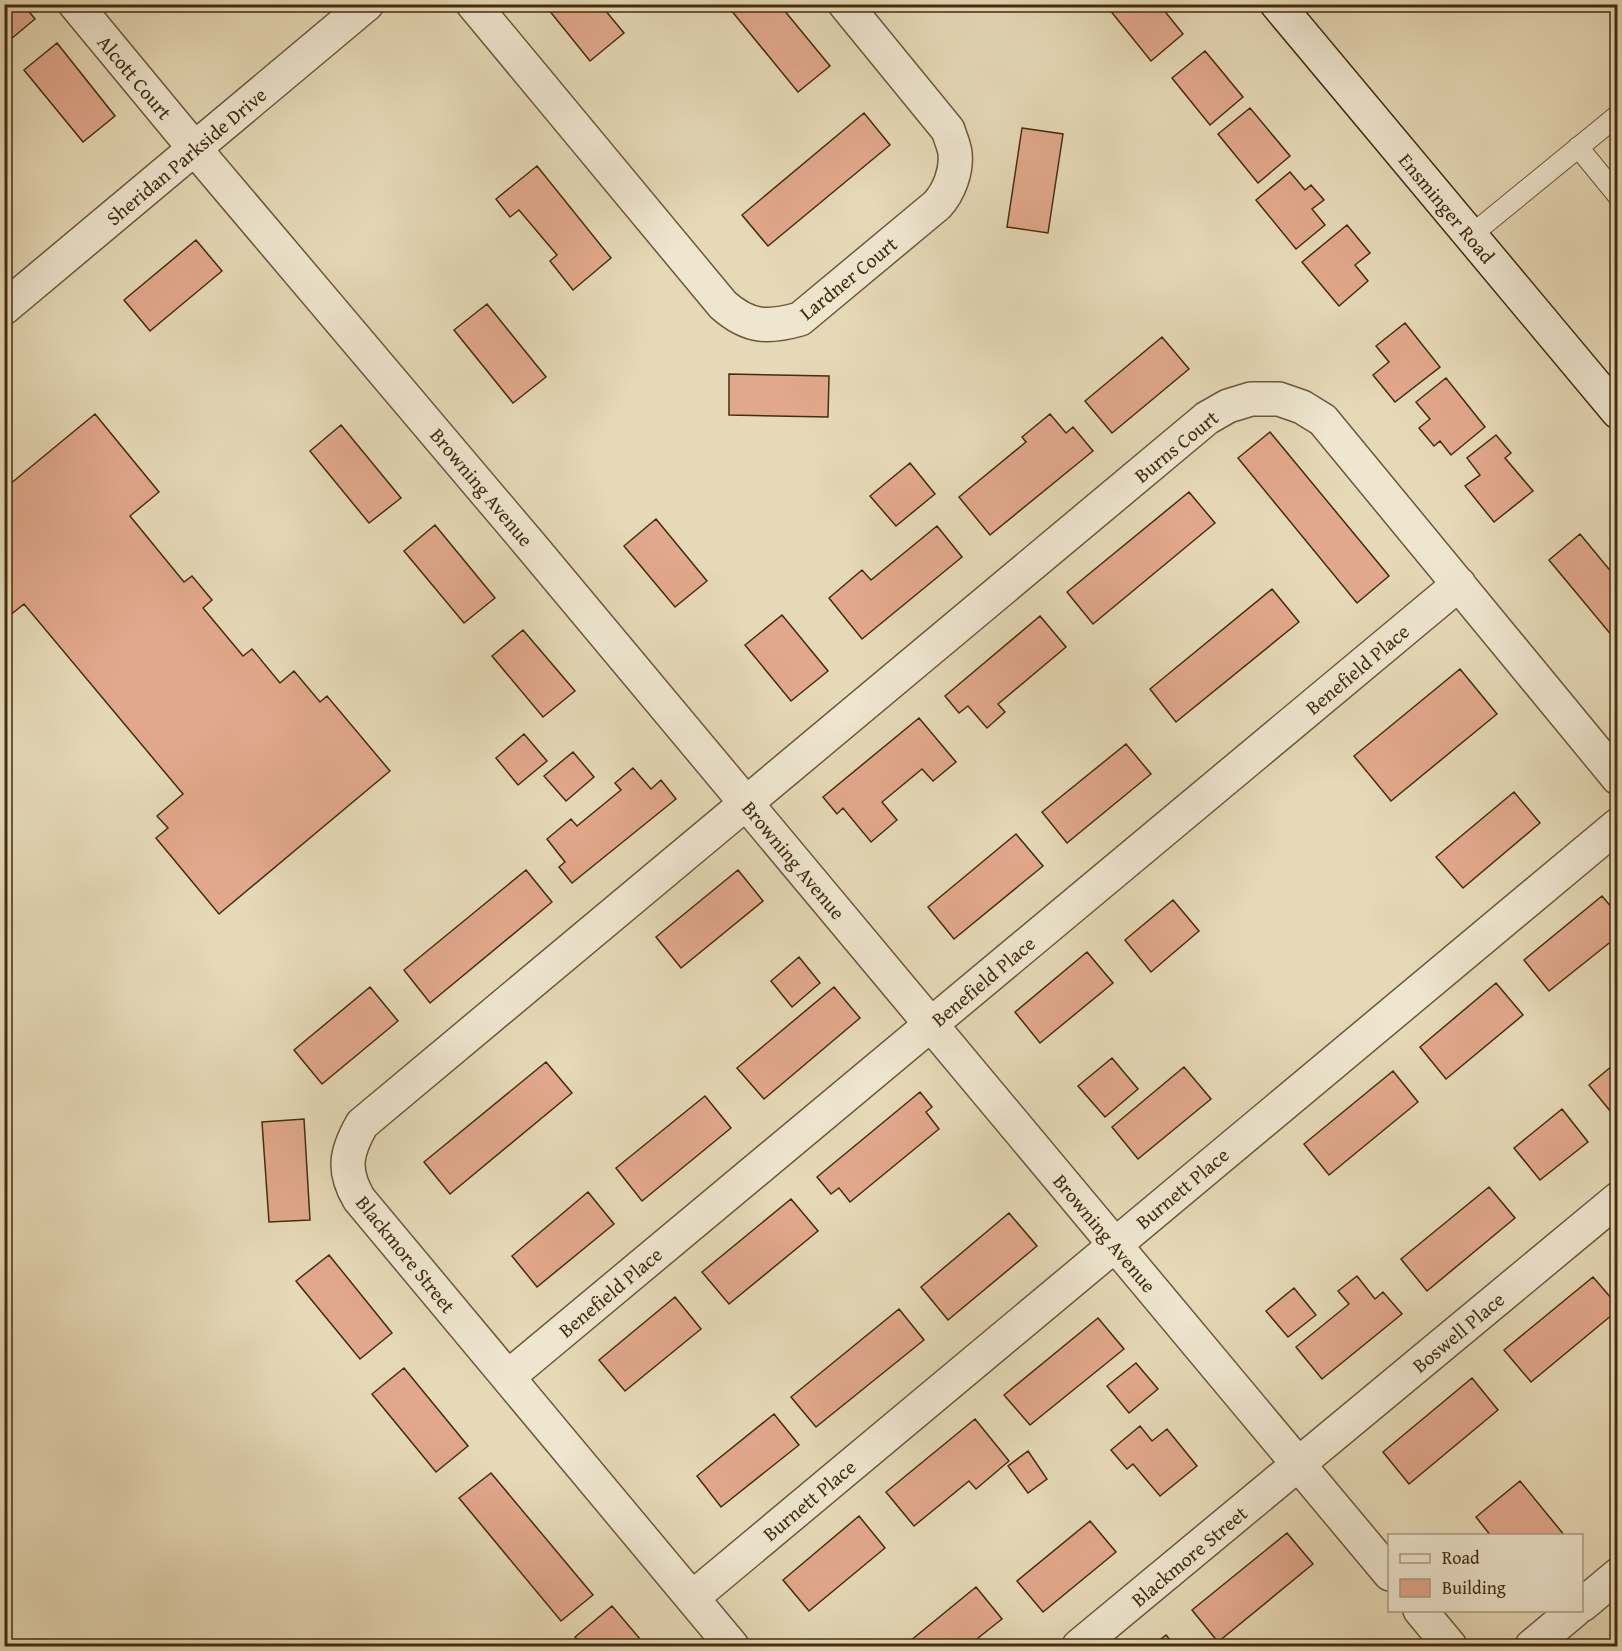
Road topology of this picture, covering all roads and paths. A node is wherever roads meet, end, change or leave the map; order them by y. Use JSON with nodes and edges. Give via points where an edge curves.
{"nodes":[{"id":1,"x":75,"y":4,"type":"edge"},
{"id":2,"x":367,"y":4,"type":"edge"},
{"id":3,"x":473,"y":4,"type":"edge"},
{"id":4,"x":845,"y":4,"type":"edge"},
{"id":5,"x":1276,"y":4,"type":"edge"},
{"id":6,"x":1617,"y":115,"type":"edge"},
{"id":7,"x":1578,"y":147,"type":"junction"},
{"id":8,"x":195,"y":149,"type":"junction"},
{"id":9,"x":1617,"y":196,"type":"edge"},
{"id":10,"x":1470,"y":236,"type":"junction"},
{"id":11,"x":4,"y":308,"type":"edge"},
{"id":12,"x":1617,"y":412,"type":"edge"},
{"id":13,"x":1459,"y":584,"type":"junction"},
{"id":14,"x":1617,"y":778,"type":"edge"},
{"id":15,"x":746,"y":803,"type":"junction"},
{"id":16,"x":1617,"y":825,"type":"edge"},
{"id":17,"x":931,"y":1025,"type":"junction"},
{"id":18,"x":1617,"y":1199,"type":"edge"},
{"id":19,"x":1115,"y":1245,"type":"junction"},
{"id":20,"x":508,"y":1377,"type":"junction"},
{"id":21,"x":1299,"y":1465,"type":"junction"},
{"id":22,"x":1388,"y":1573,"type":"edge"},
{"id":23,"x":1617,"y":1575,"type":"edge"},
{"id":24,"x":692,"y":1598,"type":"junction"},
{"id":25,"x":1583,"y":1603,"type":"edge"},
{"id":26,"x":1421,"y":1612,"type":"edge"},
{"id":27,"x":1574,"y":1612,"type":"edge"},
{"id":28,"x":732,"y":1647,"type":"edge"},
{"id":29,"x":1080,"y":1647,"type":"edge"},
{"id":30,"x":1450,"y":1647,"type":"edge"},
{"id":31,"x":1532,"y":1647,"type":"edge"}],
"edges":[{"from":1,"to":8,"type":"street","name":"Alcott Court"},
{"from":2,"to":8,"type":"street","name":"Sheridan Parkside Drive"},
{"from":3,"to":4,"type":"street","name":"Lardner Court","via":[[723,305],[756,324],[778,325],[800,319],[937,206],[953,178],[955,153],[948,130]]},
{"from":5,"to":10,"type":"street","name":"Ensminger Road"},
{"from":6,"to":7,"type":"lane"},
{"from":7,"to":9,"type":"lane"},
{"from":7,"to":10,"type":"lane"},
{"from":8,"to":11,"type":"street","name":"Sheridan Parkside Drive"},
{"from":8,"to":15,"type":"street","name":"Browning Avenue"},
{"from":10,"to":12,"type":"street","name":"Ensminger Road"},
{"from":13,"to":14,"type":"street","name":"Burns Court"},
{"from":13,"to":15,"type":"street","name":"Burns Court","via":[[1323,420],[1302,406],[1279,399],[1251,399],[1228,406],[1207,418]]},
{"from":13,"to":17,"type":"street","name":"Benefield Place"},
{"from":15,"to":17,"type":"street","name":"Browning Avenue"},
{"from":15,"to":20,"type":"street","name":"Blackmore Street","via":[[362,1124],[351,1144],[348,1167],[359,1199]]},
{"from":16,"to":19,"type":"street","name":"Burnett Place"},
{"from":17,"to":19,"type":"street","name":"Browning Avenue"},
{"from":17,"to":20,"type":"street","name":"Benefield Place"},
{"from":18,"to":21,"type":"street","name":"Boswell Place"},
{"from":19,"to":21,"type":"street","name":"Browning Avenue"},
{"from":19,"to":24,"type":"street","name":"Burnett Place"},
{"from":20,"to":24,"type":"street","name":"Blackmore Street"},
{"from":21,"to":22,"type":"street","name":"Browning Avenue"},
{"from":21,"to":29,"type":"street","name":"Blackmore Street"},
{"from":23,"to":25,"type":"street"},
{"from":24,"to":28,"type":"street","name":"Blackmore Street"},
{"from":26,"to":30,"type":"street"},
{"from":27,"to":31,"type":"street"}]}
